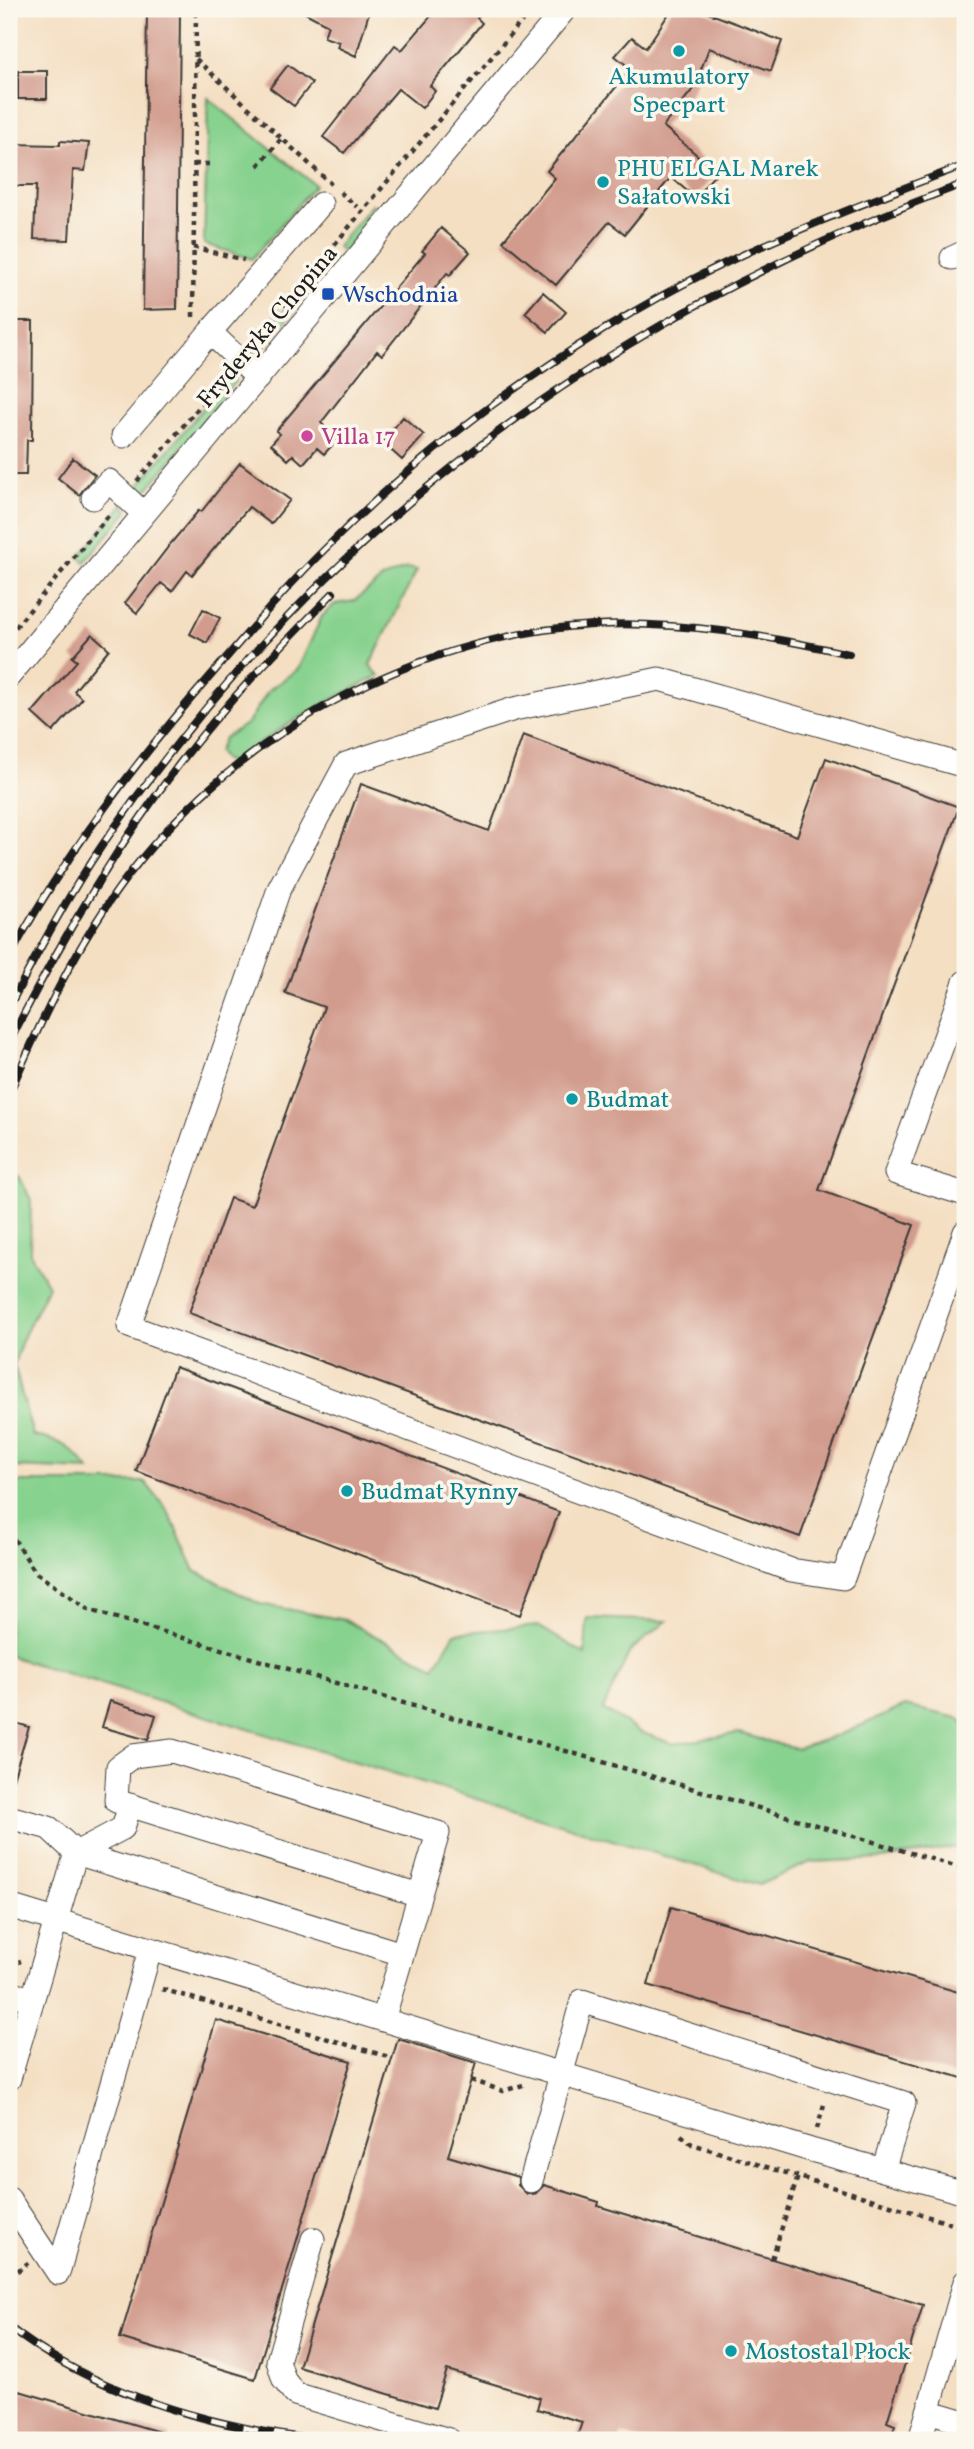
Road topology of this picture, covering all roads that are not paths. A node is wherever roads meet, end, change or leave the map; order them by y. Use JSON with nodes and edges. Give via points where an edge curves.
{"nodes":[{"id":1,"x":565,"y":9,"type":"edge"},
{"id":2,"x":321,"y":204,"type":"dead end"},
{"id":3,"x":205,"y":338,"type":"junction"},
{"id":4,"x":258,"y":378,"type":"junction"},
{"id":5,"x":123,"y":436,"type":"dead end"},
{"id":6,"x":93,"y":498,"type":"dead end"},
{"id":7,"x":144,"y":514,"type":"junction"},
{"id":8,"x":9,"y":676,"type":"edge"},
{"id":9,"x":965,"y":766,"type":"edge"},
{"id":10,"x":965,"y":982,"type":"edge"},
{"id":11,"x":965,"y":1194,"type":"edge"},
{"id":12,"x":965,"y":1232,"type":"edge"},
{"id":13,"x":130,"y":1805,"type":"junction"},
{"id":14,"x":9,"y":1816,"type":"edge"},
{"id":15,"x":76,"y":1853,"type":"junction"},
{"id":16,"x":419,"y":1895,"type":"junction"},
{"id":17,"x":9,"y":1906,"type":"edge"},
{"id":18,"x":56,"y":1921,"type":"junction"},
{"id":19,"x":150,"y":1950,"type":"junction"},
{"id":20,"x":402,"y":1954,"type":"junction"},
{"id":21,"x":9,"y":1993,"type":"edge"},
{"id":22,"x":32,"y":1999,"type":"junction"},
{"id":23,"x":383,"y":2020,"type":"junction"},
{"id":24,"x":9,"y":2078,"type":"edge"},
{"id":25,"x":557,"y":2083,"type":"junction"},
{"id":26,"x":883,"y":2170,"type":"junction"},
{"id":27,"x":531,"y":2181,"type":"dead end"},
{"id":28,"x":965,"y":2193,"type":"edge"},
{"id":29,"x":9,"y":2199,"type":"edge"},
{"id":30,"x":313,"y":2239,"type":"dead end"},
{"id":31,"x":965,"y":2282,"type":"edge"},
{"id":32,"x":928,"y":2411,"type":"junction"},
{"id":33,"x":965,"y":2422,"type":"edge"},
{"id":34,"x":449,"y":2440,"type":"edge"},
{"id":35,"x":920,"y":2440,"type":"edge"}],
"edges":[{"from":1,"to":4,"type":"street","name":"Fryderyka Chopina"},
{"from":2,"to":3,"type":"street"},
{"from":3,"to":4,"type":"street","via":[[239,359]]},
{"from":3,"to":5,"type":"street"},
{"from":4,"to":7,"type":"street","name":"Fryderyka Chopina"},
{"from":6,"to":7,"type":"street","via":[[109,481]]},
{"from":7,"to":8,"type":"street","name":"Fryderyka Chopina"},
{"from":9,"to":12,"type":"street","via":[[659,679],[514,709],[346,764],[279,889],[129,1326],[791,1570],[844,1578]]},
{"from":10,"to":11,"type":"street","via":[[896,1173]]},
{"from":13,"to":15,"type":"street","via":[[123,1828]]},
{"from":13,"to":16,"type":"street"},
{"from":13,"to":16,"type":"street","via":[[116,1801],[118,1767],[133,1756],[172,1751],[438,1833]]},
{"from":14,"to":15,"type":"street","via":[[49,1828]]},
{"from":15,"to":18,"type":"street"},
{"from":15,"to":20,"type":"street"},
{"from":16,"to":20,"type":"street"},
{"from":17,"to":18,"type":"street"},
{"from":18,"to":19,"type":"street"},
{"from":18,"to":22,"type":"street"},
{"from":19,"to":23,"type":"street"},
{"from":19,"to":29,"type":"street","via":[[58,2273]]},
{"from":20,"to":23,"type":"street"},
{"from":21,"to":22,"type":"street"},
{"from":22,"to":24,"type":"street"},
{"from":23,"to":25,"type":"street"},
{"from":25,"to":26,"type":"street"},
{"from":25,"to":26,"type":"street","via":[[582,2001],[904,2103]]},
{"from":25,"to":27,"type":"street"},
{"from":26,"to":28,"type":"street"},
{"from":30,"to":34,"type":"street","via":[[278,2361],[284,2380],[295,2394]]},
{"from":31,"to":32,"type":"street"},
{"from":32,"to":33,"type":"street"},
{"from":32,"to":35,"type":"street"}]}
